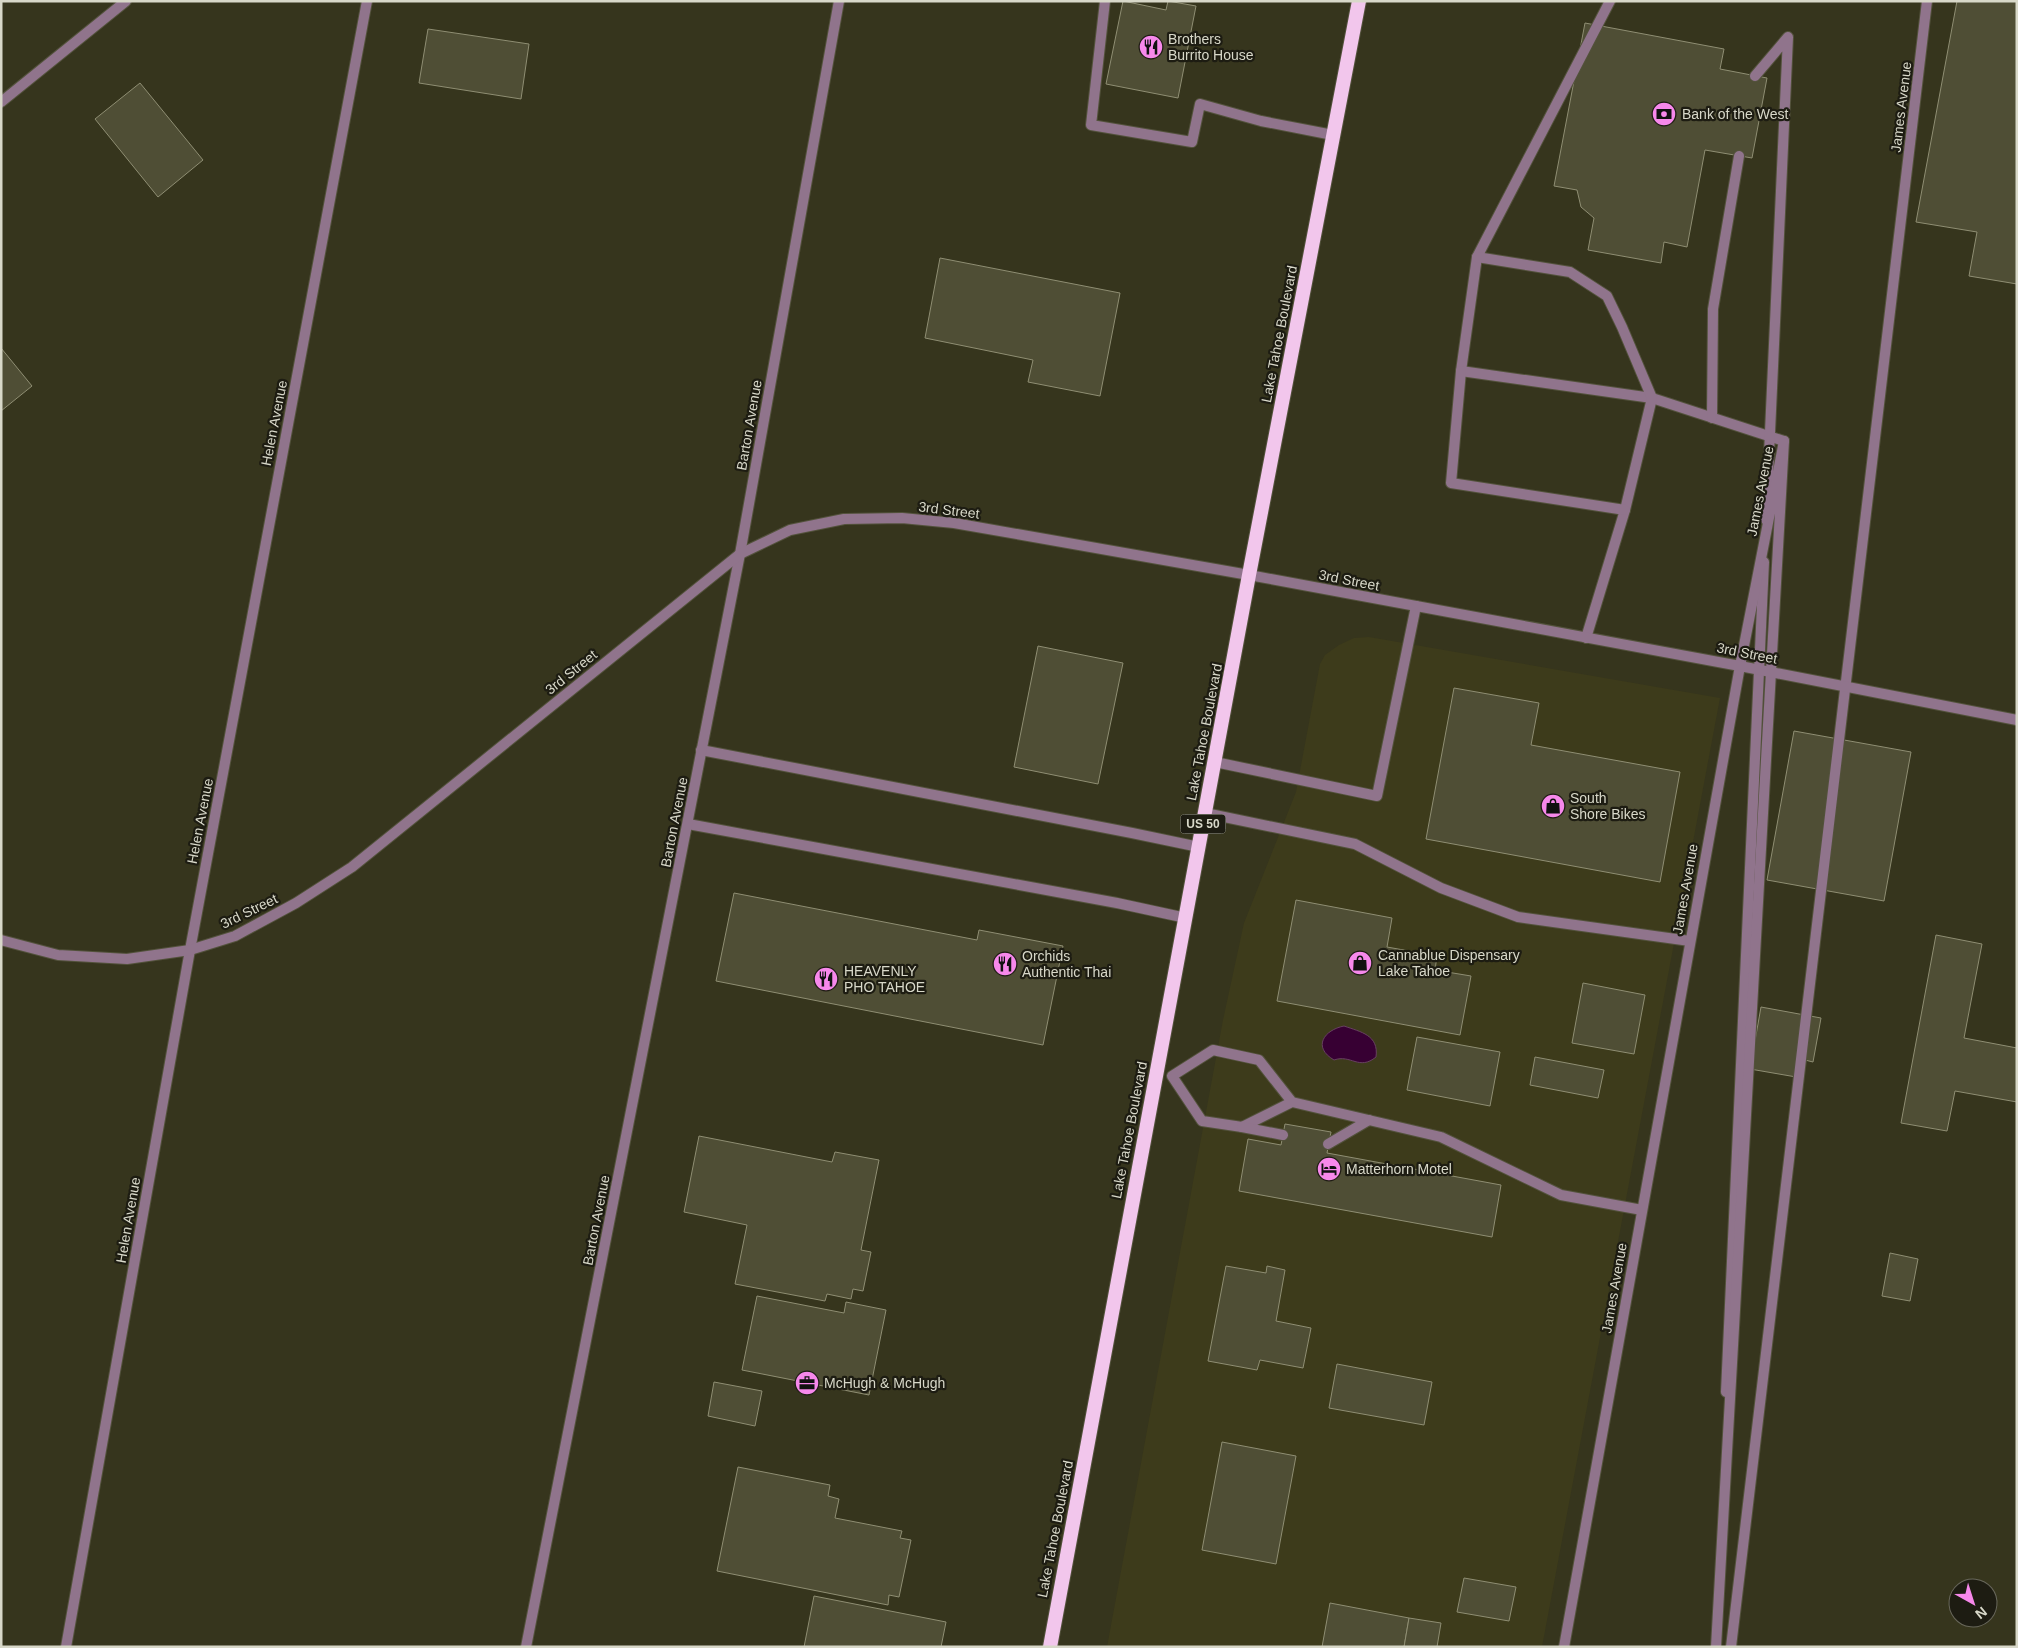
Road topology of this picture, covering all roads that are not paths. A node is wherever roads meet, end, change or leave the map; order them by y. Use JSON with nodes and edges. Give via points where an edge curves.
{"nodes":[{"id":1,"x":126,"y":1,"type":"edge"},
{"id":2,"x":368,"y":1,"type":"edge"},
{"id":3,"x":839,"y":1,"type":"edge"},
{"id":4,"x":1105,"y":1,"type":"edge"},
{"id":5,"x":1359,"y":1,"type":"edge"},
{"id":6,"x":1610,"y":1,"type":"edge"},
{"id":7,"x":1927,"y":1,"type":"edge"},
{"id":8,"x":1755,"y":76,"type":"dead end"},
{"id":9,"x":1,"y":102,"type":"edge"},
{"id":10,"x":1334,"y":135,"type":"junction"},
{"id":11,"x":1739,"y":156,"type":"dead end"},
{"id":12,"x":1477,"y":257,"type":"junction"},
{"id":13,"x":1461,"y":371,"type":"junction"},
{"id":14,"x":1652,"y":398,"type":"junction"},
{"id":15,"x":1712,"y":418,"type":"junction"},
{"id":16,"x":1784,"y":441,"type":"junction"},
{"id":17,"x":1625,"y":510,"type":"junction"},
{"id":18,"x":740,"y":554,"type":"junction"},
{"id":19,"x":1249,"y":575,"type":"junction"},
{"id":20,"x":1416,"y":606,"type":"junction"},
{"id":21,"x":1586,"y":638,"type":"junction"},
{"id":22,"x":1740,"y":666,"type":"junction"},
{"id":23,"x":2017,"y":720,"type":"edge"},
{"id":24,"x":701,"y":750,"type":"junction"},
{"id":25,"x":1215,"y":762,"type":"junction"},
{"id":26,"x":1205,"y":813,"type":"junction"},
{"id":27,"x":688,"y":824,"type":"junction"},
{"id":28,"x":1199,"y":847,"type":"junction"},
{"id":29,"x":1186,"y":918,"type":"junction"},
{"id":30,"x":1,"y":940,"type":"edge"},
{"id":31,"x":1690,"y":941,"type":"junction"},
{"id":32,"x":190,"y":950,"type":"junction"},
{"id":33,"x":1156,"y":1074,"type":"junction"},
{"id":34,"x":1172,"y":1076,"type":"junction"},
{"id":35,"x":1292,"y":1102,"type":"junction"},
{"id":36,"x":1369,"y":1120,"type":"junction"},
{"id":37,"x":1242,"y":1127,"type":"junction"},
{"id":38,"x":1283,"y":1135,"type":"dead end"},
{"id":39,"x":1328,"y":1144,"type":"dead end"},
{"id":40,"x":1642,"y":1210,"type":"junction"},
{"id":41,"x":66,"y":1647,"type":"edge"},
{"id":42,"x":526,"y":1647,"type":"edge"},
{"id":43,"x":1050,"y":1647,"type":"edge"},
{"id":44,"x":1564,"y":1647,"type":"edge"},
{"id":45,"x":1715,"y":1647,"type":"edge"},
{"id":46,"x":1731,"y":1647,"type":"edge"}],
"edges":[{"from":1,"to":9,"type":"street"},
{"from":2,"to":32,"type":"street","name":"Helen Avenue"},
{"from":3,"to":18,"type":"street","name":"Barton Avenue"},
{"from":4,"to":10,"type":"street","via":[[1091,125],[1192,142],[1200,104],[1261,122]]},
{"from":5,"to":10,"type":"highway","name":"Lake Tahoe Boulevard","number":"US 50"},
{"from":6,"to":12,"type":"street"},
{"from":7,"to":46,"type":"street","name":"James Avenue"},
{"from":8,"to":45,"type":"street","via":[[1788,37]]},
{"from":10,"to":19,"type":"highway","name":"Lake Tahoe Boulevard","number":"US 50"},
{"from":11,"to":15,"type":"street","via":[[1713,309]]},
{"from":12,"to":13,"type":"street"},
{"from":12,"to":14,"type":"street","via":[[1570,272],[1607,296]]},
{"from":13,"to":14,"type":"street"},
{"from":13,"to":17,"type":"street","via":[[1451,483]]},
{"from":14,"to":15,"type":"street"},
{"from":14,"to":17,"type":"street"},
{"from":15,"to":16,"type":"street"},
{"from":16,"to":22,"type":"street","name":"James Avenue"},
{"from":16,"to":45,"type":"street","name":"James Avenue"},
{"from":17,"to":21,"type":"street"},
{"from":18,"to":19,"type":"street","name":"3rd Street","via":[[790,530],[844,519],[902,518],[954,523]]},
{"from":18,"to":24,"type":"street","name":"Barton Avenue"},
{"from":18,"to":32,"type":"street","name":"3rd Street","via":[[352,867],[296,903],[235,936]]},
{"from":19,"to":20,"type":"street","name":"3rd Street"},
{"from":19,"to":25,"type":"highway","name":"Lake Tahoe Boulevard","number":"US 50"},
{"from":20,"to":21,"type":"street","name":"3rd Street"},
{"from":20,"to":25,"type":"street","via":[[1377,796]]},
{"from":21,"to":22,"type":"street","name":"3rd Street"},
{"from":22,"to":23,"type":"street","name":"3rd Street"},
{"from":22,"to":31,"type":"street","name":"James Avenue"},
{"from":24,"to":27,"type":"street","name":"Barton Avenue"},
{"from":24,"to":28,"type":"street"},
{"from":25,"to":26,"type":"highway","name":"Lake Tahoe Boulevard","number":"US 50"},
{"from":26,"to":28,"type":"highway","name":"Lake Tahoe Boulevard","number":"US 50"},
{"from":26,"to":31,"type":"street","via":[[1355,844],[1441,888],[1518,917]]},
{"from":27,"to":29,"type":"street"},
{"from":27,"to":42,"type":"street","name":"Barton Avenue"},
{"from":28,"to":29,"type":"highway","name":"Lake Tahoe Boulevard","number":"US 50"},
{"from":29,"to":33,"type":"highway","name":"Lake Tahoe Boulevard","number":"US 50"},
{"from":30,"to":32,"type":"street","name":"3rd Street","via":[[68,956],[127,958]]},
{"from":31,"to":40,"type":"street","name":"James Avenue"},
{"from":32,"to":41,"type":"street","name":"Helen Avenue"},
{"from":33,"to":34,"type":"street"},
{"from":33,"to":43,"type":"highway","name":"Lake Tahoe Boulevard","number":"US 50"},
{"from":34,"to":35,"type":"street","via":[[1213,1050],[1259,1060]]},
{"from":34,"to":37,"type":"street","via":[[1202,1121]]},
{"from":35,"to":36,"type":"street"},
{"from":35,"to":37,"type":"street"},
{"from":36,"to":39,"type":"street"},
{"from":36,"to":40,"type":"street","via":[[1441,1137],[1561,1195]]},
{"from":37,"to":38,"type":"street"},
{"from":40,"to":44,"type":"street","name":"James Avenue"}]}
